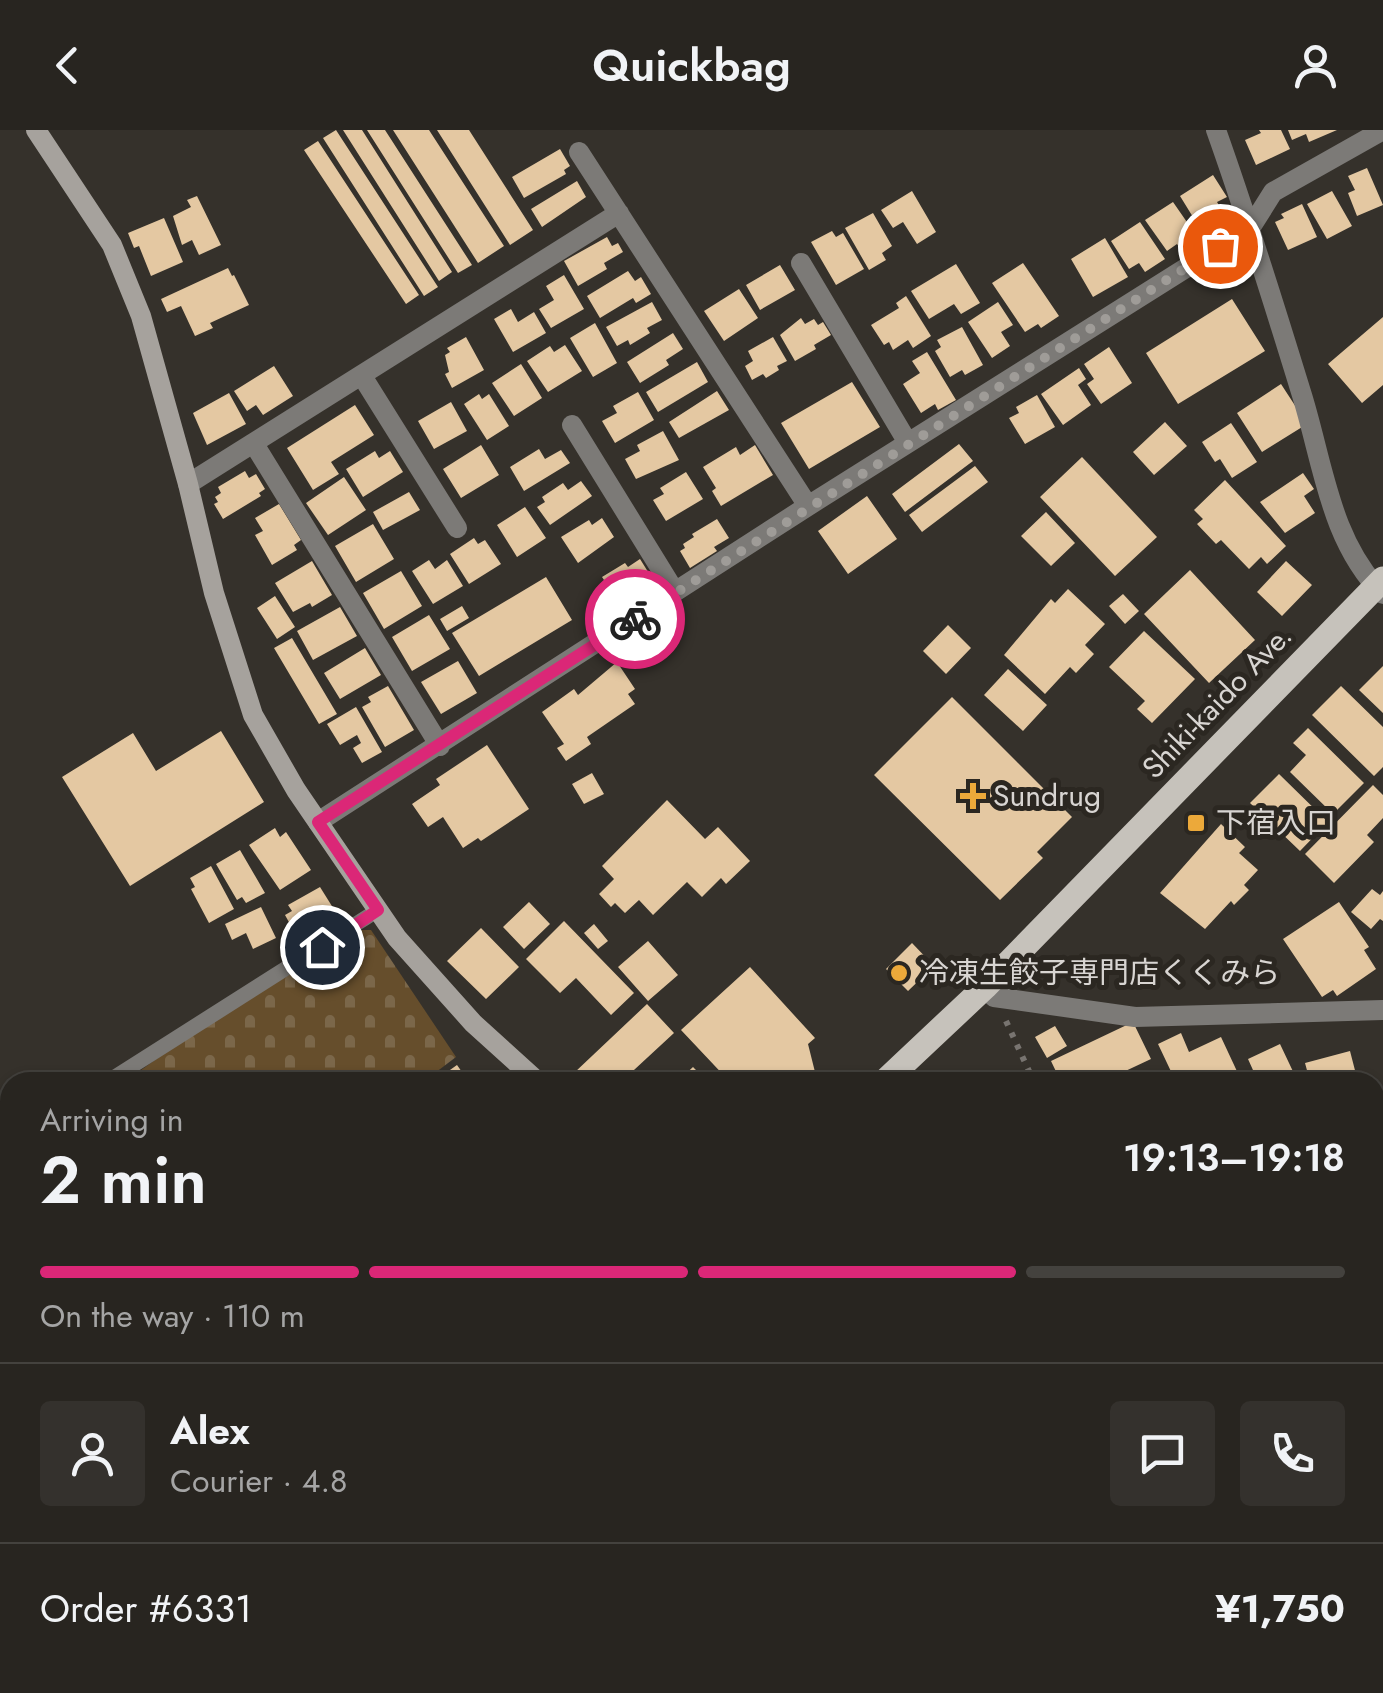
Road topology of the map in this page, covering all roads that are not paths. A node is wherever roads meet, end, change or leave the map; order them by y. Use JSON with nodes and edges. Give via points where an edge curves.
{"nodes":[{"id":1,"x":36,"y":130,"type":"edge"},
{"id":2,"x":1216,"y":130,"type":"edge"},
{"id":3,"x":1371,"y":133,"type":"edge"},
{"id":4,"x":579,"y":152,"type":"dead end"},
{"id":5,"x":618,"y":214,"type":"junction"},
{"id":6,"x":1251,"y":227,"type":"junction"},
{"id":7,"x":801,"y":263,"type":"dead end"},
{"id":8,"x":362,"y":376,"type":"junction"},
{"id":9,"x":572,"y":425,"type":"dead end"},
{"id":10,"x":908,"y":443,"type":"junction"},
{"id":11,"x":254,"y":444,"type":"junction"},
{"id":12,"x":188,"y":484,"type":"junction"},
{"id":13,"x":808,"y":506,"type":"junction"},
{"id":14,"x":457,"y":528,"type":"dead end"},
{"id":15,"x":1380,"y":586,"type":"edge"},
{"id":16,"x":676,"y":592,"type":"junction"},
{"id":17,"x":440,"y":746,"type":"junction"},
{"id":18,"x":318,"y":822,"type":"junction"},
{"id":19,"x":378,"y":910,"type":"junction"},
{"id":20,"x":990,"y":992,"type":"junction"},
{"id":21,"x":1383,"y":1010,"type":"edge"},
{"id":22,"x":123,"y":1072,"type":"edge"},
{"id":23,"x":527,"y":1072,"type":"edge"},
{"id":24,"x":896,"y":1072,"type":"edge"}],
"edges":[{"from":1,"to":12,"type":"street","via":[[112,245],[141,316]]},
{"from":2,"to":6,"type":"street"},
{"from":3,"to":6,"type":"street","via":[[1273,192]]},
{"from":4,"to":5,"type":"street"},
{"from":5,"to":8,"type":"street"},
{"from":5,"to":13,"type":"street"},
{"from":6,"to":10,"type":"street"},
{"from":6,"to":15,"type":"street","via":[[1338,530]]},
{"from":7,"to":10,"type":"street"},
{"from":8,"to":11,"type":"street"},
{"from":8,"to":14,"type":"street"},
{"from":9,"to":16,"type":"street"},
{"from":10,"to":13,"type":"street"},
{"from":11,"to":12,"type":"street"},
{"from":11,"to":17,"type":"street"},
{"from":12,"to":18,"type":"street","via":[[253,715]]},
{"from":13,"to":16,"type":"street"},
{"from":15,"to":20,"type":"main road","name":"Shiki-kaido Ave."},
{"from":16,"to":17,"type":"street"},
{"from":17,"to":18,"type":"street"},
{"from":18,"to":19,"type":"street"},
{"from":19,"to":22,"type":"lane"},
{"from":19,"to":23,"type":"street","via":[[473,1023]]},
{"from":20,"to":21,"type":"street","via":[[1136,1017]]},
{"from":20,"to":24,"type":"main road","name":"Shiki-kaido Ave."}]}
